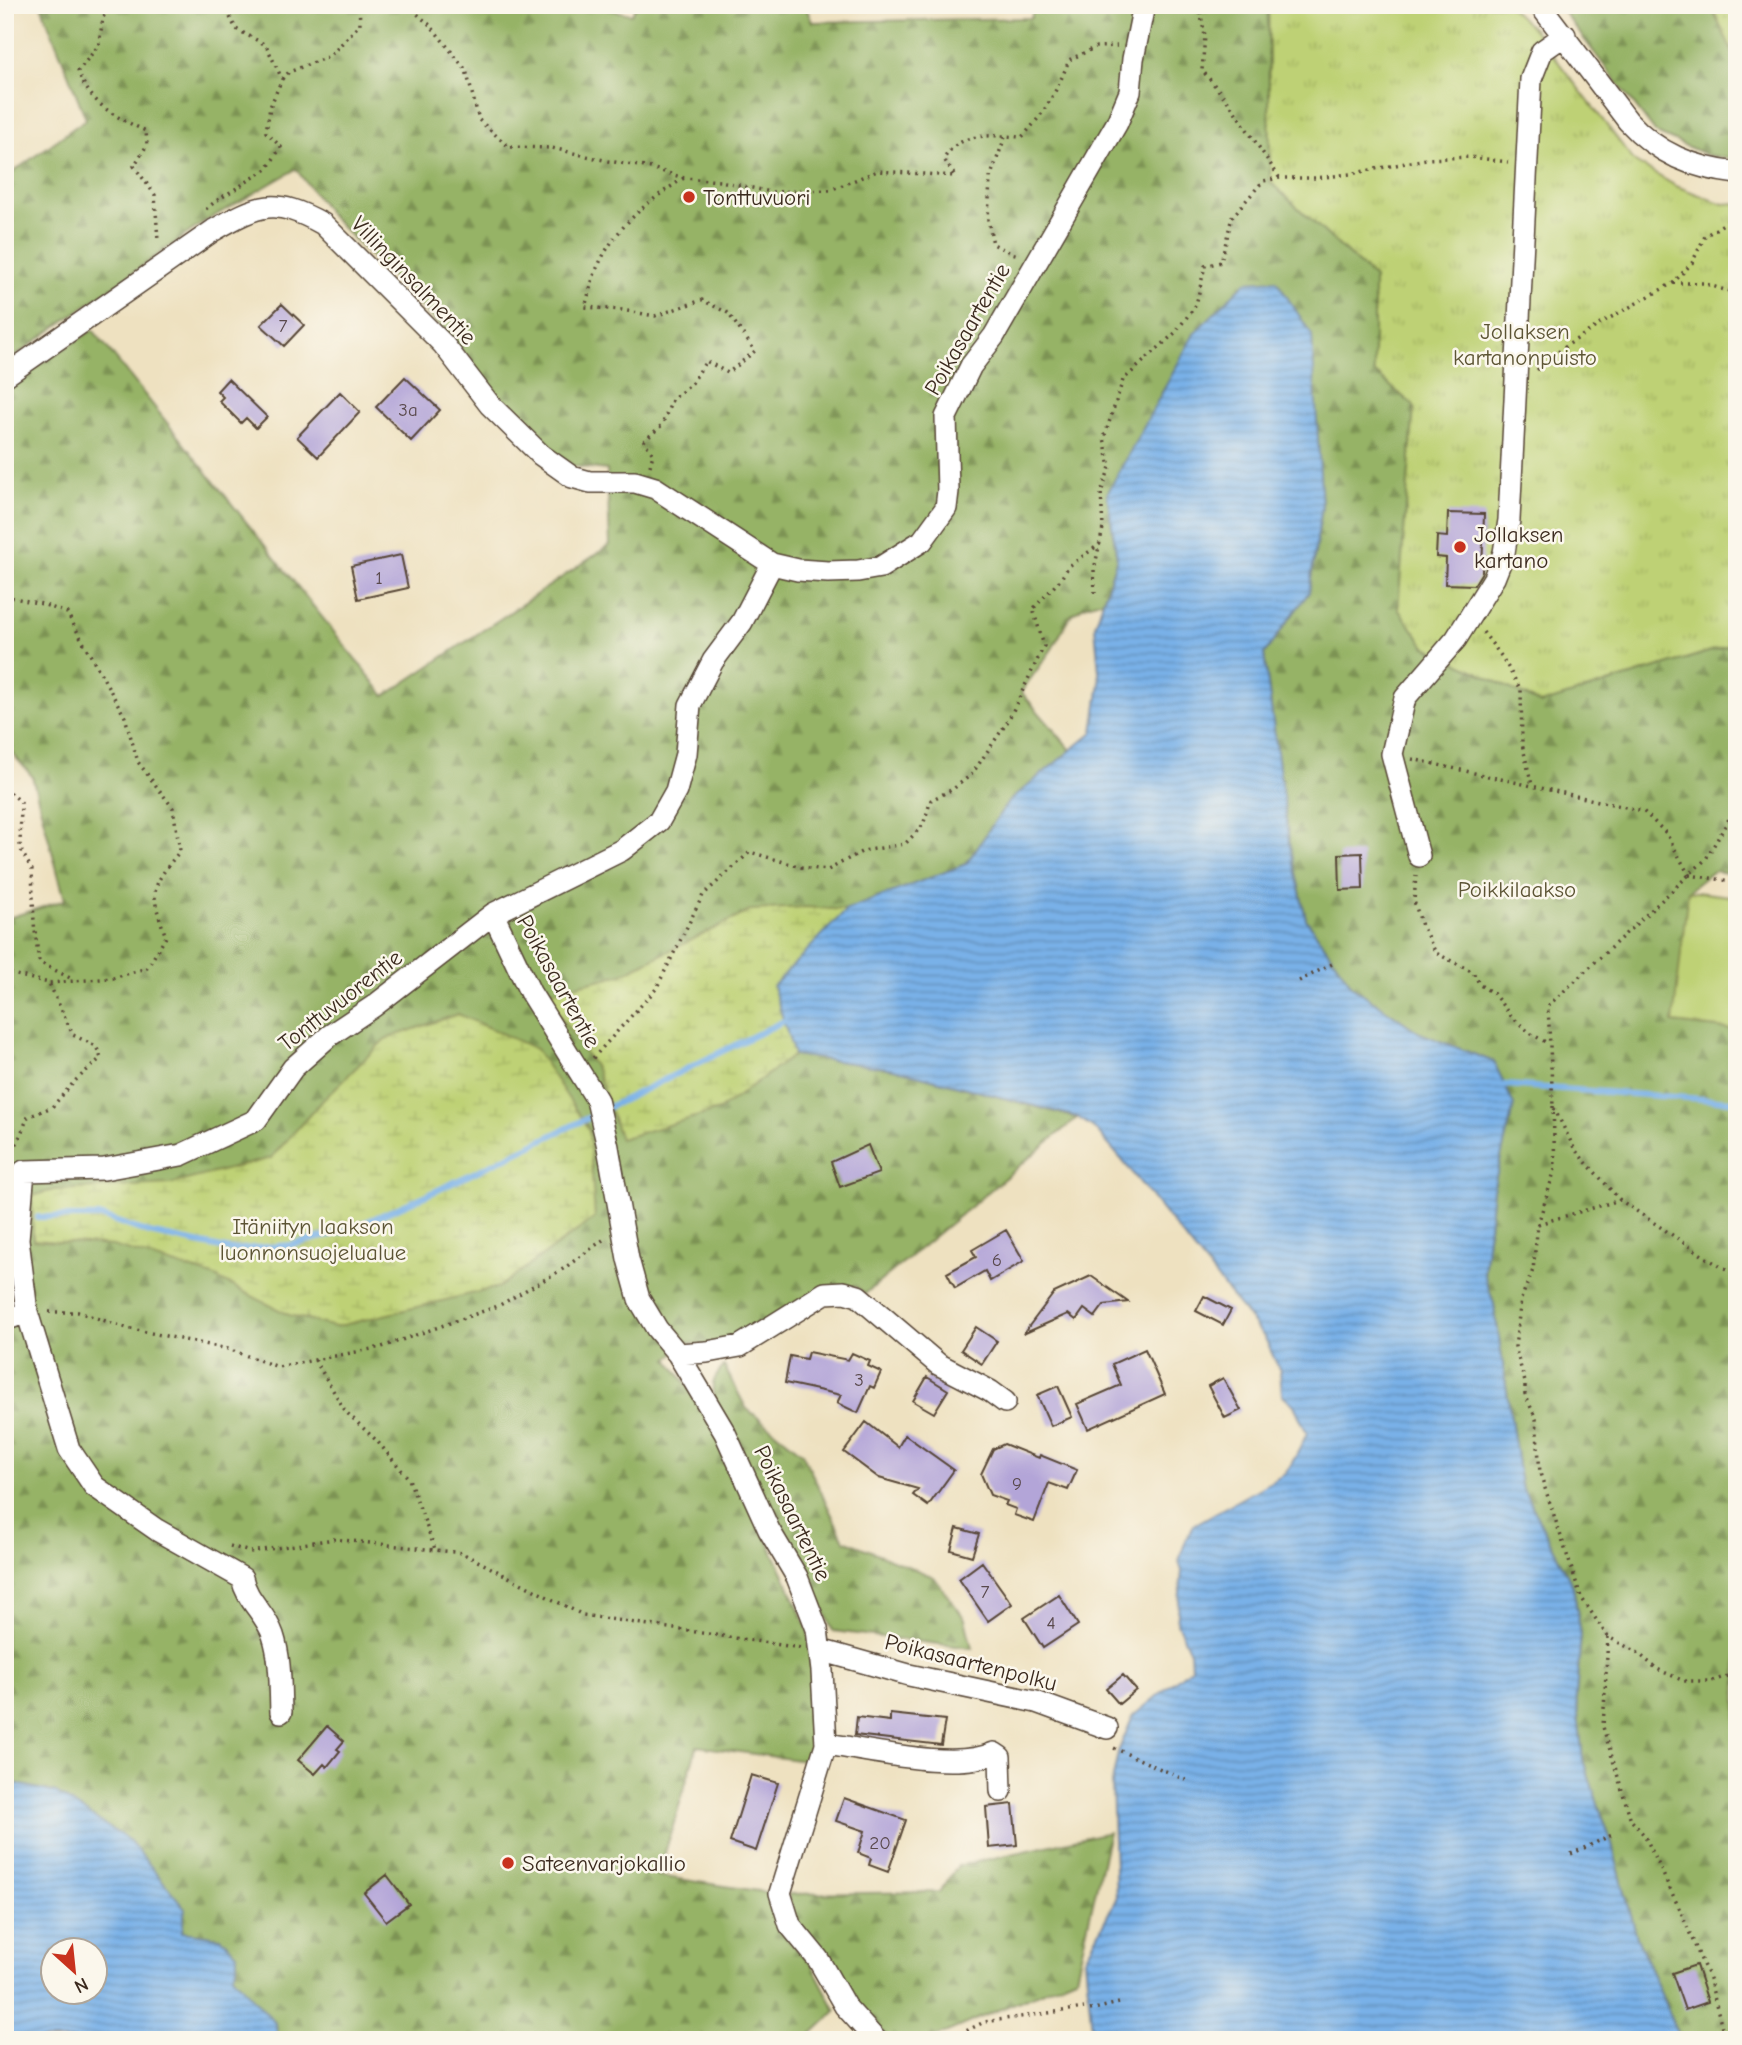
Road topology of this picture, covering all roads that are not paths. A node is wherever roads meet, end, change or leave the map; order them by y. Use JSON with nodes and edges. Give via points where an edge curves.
{"nodes":[{"id":1,"x":1144,"y":5,"type":"edge"},
{"id":2,"x":1540,"y":5,"type":"edge"},
{"id":3,"x":1565,"y":35,"type":"junction"},
{"id":4,"x":1737,"y":173,"type":"edge"},
{"id":5,"x":5,"y":376,"type":"edge"},
{"id":6,"x":772,"y":564,"type":"junction"},
{"id":7,"x":1419,"y":856,"type":"road end"},
{"id":8,"x":493,"y":914,"type":"junction"},
{"id":9,"x":15,"y":1168,"type":"edge"},
{"id":10,"x":27,"y":1312,"type":"junction"},
{"id":11,"x":5,"y":1320,"type":"edge"},
{"id":12,"x":678,"y":1354,"type":"junction"},
{"id":13,"x":1005,"y":1402,"type":"dead end"},
{"id":14,"x":820,"y":1650,"type":"junction"},
{"id":15,"x":281,"y":1712,"type":"dead end"},
{"id":16,"x":1111,"y":1738,"type":"road end"},
{"id":17,"x":826,"y":1744,"type":"junction"},
{"id":18,"x":1001,"y":1790,"type":"dead end"},
{"id":19,"x":876,"y":2040,"type":"edge"}],
"edges":[{"from":1,"to":6,"type":"street","name":"Poikasaartentie","via":[[1130,92],[1116,122],[994,336],[971,366],[946,417],[946,508],[922,541],[881,567],[798,570]]},
{"from":2,"to":3,"type":"street"},
{"from":3,"to":4,"type":"street","via":[[1643,138],[1692,165]]},
{"from":3,"to":7,"type":"street","via":[[1542,51],[1531,79],[1504,553],[1456,639],[1405,698],[1392,754]]},
{"from":5,"to":6,"type":"street","name":"Villinginsalmentie","via":[[214,230],[248,211],[274,206],[298,210],[323,224],[443,344],[490,405],[541,455],[572,477],[655,488]]},
{"from":6,"to":8,"type":"street","name":"Poikasaartentie","via":[[690,705],[686,754],[676,792],[659,821],[622,850]]},
{"from":8,"to":9,"type":"street","name":"Tonttuvuorentie","via":[[293,1068],[256,1120],[181,1155],[104,1169]]},
{"from":8,"to":12,"type":"street","name":"Poikasaartentie","via":[[530,992],[597,1100],[639,1299]]},
{"from":9,"to":10,"type":"street"},
{"from":10,"to":11,"type":"street"},
{"from":10,"to":15,"type":"street","via":[[69,1449],[94,1486],[158,1530],[242,1578],[245,1592],[273,1635]]},
{"from":12,"to":13,"type":"street","via":[[740,1346],[825,1293],[844,1292],[858,1296],[938,1364]]},
{"from":12,"to":14,"type":"street","name":"Poikasaartentie","via":[[725,1433],[769,1530],[797,1577]]},
{"from":14,"to":16,"type":"street","name":"Poikasaartenpolku","via":[[1036,1702]]},
{"from":14,"to":17,"type":"street","name":"Poikasaartentie"},
{"from":17,"to":18,"type":"street","via":[[944,1761],[981,1759],[994,1753],[1000,1757]]},
{"from":17,"to":19,"type":"street","name":"Poikasaartentie","via":[[780,1893],[790,1925],[818,1959],[845,2006]]}]}
